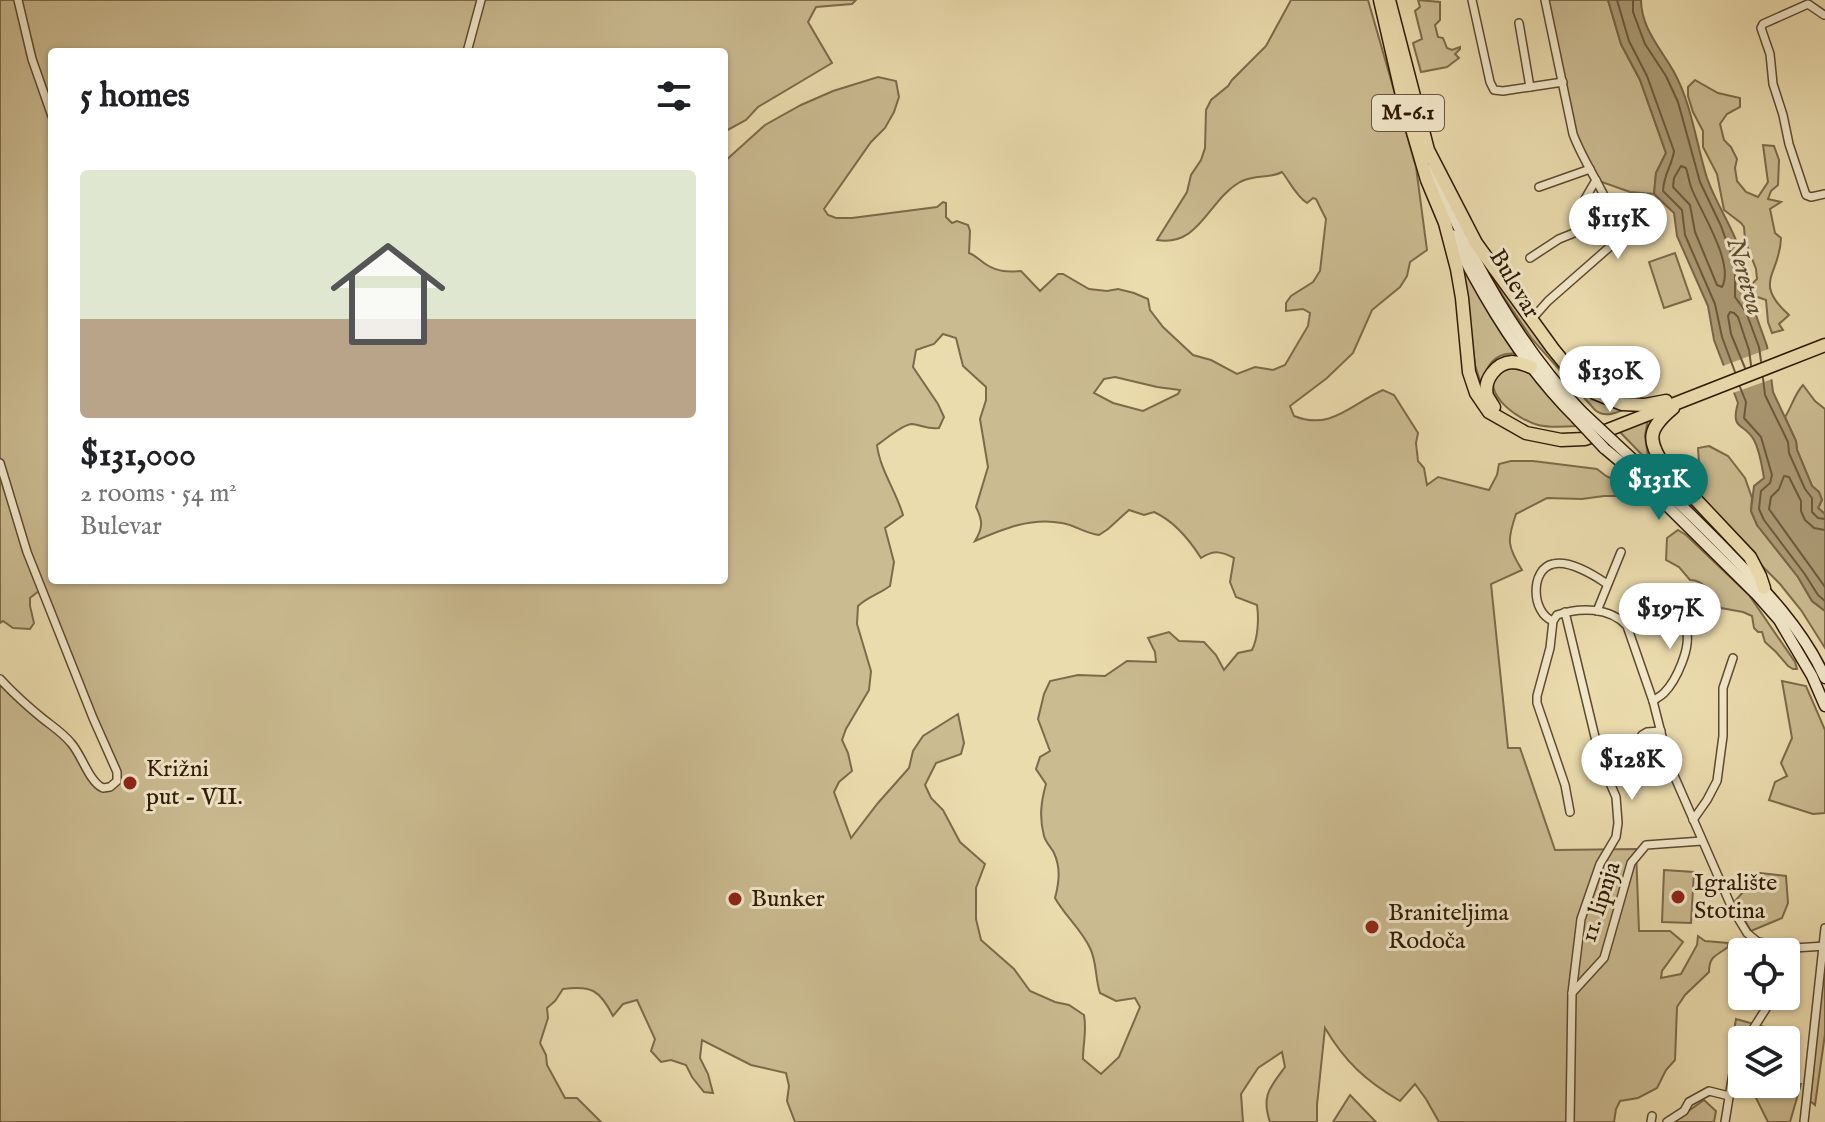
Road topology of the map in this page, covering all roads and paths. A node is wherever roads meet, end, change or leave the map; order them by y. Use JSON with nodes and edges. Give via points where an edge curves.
{"nodes":[{"id":1,"x":18,"y":0,"type":"edge"},
{"id":2,"x":481,"y":0,"type":"edge"},
{"id":3,"x":1380,"y":0,"type":"edge"},
{"id":4,"x":1389,"y":0,"type":"edge"},
{"id":5,"x":1472,"y":0,"type":"edge"},
{"id":6,"x":1545,"y":0,"type":"edge"},
{"id":7,"x":1807,"y":2,"type":"edge"},
{"id":8,"x":1825,"y":8,"type":"edge"},
{"id":9,"x":1825,"y":16,"type":"edge"},
{"id":10,"x":1519,"y":23,"type":"dead end"},
{"id":11,"x":468,"y":48,"type":"edge"},
{"id":12,"x":1563,"y":82,"type":"junction"},
{"id":13,"x":1530,"y":87,"type":"junction"},
{"id":14,"x":48,"y":105,"type":"edge"},
{"id":15,"x":1428,"y":150,"type":"junction"},
{"id":16,"x":1590,"y":169,"type":"junction"},
{"id":17,"x":1596,"y":180,"type":"junction"},
{"id":18,"x":1539,"y":187,"type":"dead end"},
{"id":19,"x":1825,"y":194,"type":"edge"},
{"id":20,"x":1445,"y":223,"type":"junction"},
{"id":21,"x":1530,"y":258,"type":"dead end"},
{"id":22,"x":1532,"y":319,"type":"junction"},
{"id":23,"x":1825,"y":345,"type":"edge"},
{"id":24,"x":1531,"y":367,"type":"junction"},
{"id":25,"x":1681,"y":401,"type":"junction"},
{"id":26,"x":1579,"y":415,"type":"junction"},
{"id":27,"x":1503,"y":420,"type":"junction"},
{"id":28,"x":1609,"y":445,"type":"junction"},
{"id":29,"x":0,"y":463,"type":"edge"},
{"id":30,"x":1621,"y":552,"type":"dead end"},
{"id":31,"x":1607,"y":584,"type":"junction"},
{"id":32,"x":1764,"y":588,"type":"junction"},
{"id":33,"x":1671,"y":601,"type":"dead end"},
{"id":34,"x":1597,"y":611,"type":"junction"},
{"id":35,"x":1565,"y":612,"type":"junction"},
{"id":36,"x":1553,"y":621,"type":"junction"},
{"id":37,"x":1733,"y":658,"type":"dead end"},
{"id":38,"x":1825,"y":678,"type":"edge"},
{"id":39,"x":0,"y":679,"type":"edge"},
{"id":40,"x":1653,"y":701,"type":"junction"},
{"id":41,"x":1825,"y":706,"type":"edge"},
{"id":42,"x":1661,"y":731,"type":"junction"},
{"id":43,"x":1607,"y":776,"type":"junction"},
{"id":44,"x":1570,"y":812,"type":"dead end"},
{"id":45,"x":1693,"y":820,"type":"junction"},
{"id":46,"x":1702,"y":841,"type":"junction"},
{"id":47,"x":1825,"y":928,"type":"edge"},
{"id":48,"x":1753,"y":938,"type":"edge"},
{"id":49,"x":1824,"y":946,"type":"edge"},
{"id":50,"x":1800,"y":948,"type":"edge"},
{"id":51,"x":1572,"y":993,"type":"junction"},
{"id":52,"x":1728,"y":1096,"type":"edge"},
{"id":53,"x":1729,"y":1098,"type":"edge"},
{"id":54,"x":1570,"y":1122,"type":"edge"},
{"id":55,"x":1667,"y":1122,"type":"edge"},
{"id":56,"x":1725,"y":1122,"type":"edge"},
{"id":57,"x":1804,"y":1122,"type":"edge"}],
"edges":[{"from":1,"to":14,"type":"street"},
{"from":2,"to":11,"type":"street"},
{"from":3,"to":20,"type":"main road","number":"M-6.1","via":[[1421,160]]},
{"from":4,"to":15,"type":"main road","name":"Bulevar","number":"M-6.1"},
{"from":5,"to":13,"type":"street","via":[[1492,87]]},
{"from":6,"to":12,"type":"street"},
{"from":7,"to":9,"type":"street"},
{"from":7,"to":19,"type":"street","via":[[1761,28],[1806,195]]},
{"from":8,"to":9,"type":"street"},
{"from":10,"to":13,"type":"street"},
{"from":12,"to":13,"type":"street"},
{"from":12,"to":16,"type":"street","via":[[1573,134]]},
{"from":15,"to":22,"type":"main road","number":"M-6.1","via":[[1476,243]]},
{"from":15,"to":26,"type":"main road","name":"Bulevar","via":[[1438,185],[1491,292]]},
{"from":16,"to":17,"type":"street"},
{"from":16,"to":18,"type":"street"},
{"from":17,"to":21,"type":"street","via":[[1574,233]]},
{"from":17,"to":22,"type":"street","via":[[1615,218],[1617,240]]},
{"from":20,"to":24,"type":"main road","via":[[1488,303]]},
{"from":20,"to":27,"type":"main road","number":"M-6.1","via":[[1462,298],[1472,384],[1489,412]]},
{"from":22,"to":25,"type":"main road","number":"M-6.1","via":[[1575,376],[1595,393],[1622,404]]},
{"from":23,"to":25,"type":"main road","number":"M-6.1"},
{"from":24,"to":26,"type":"main road"},
{"from":24,"to":27,"type":"main road","via":[[1510,362],[1489,377],[1487,396]]},
{"from":25,"to":27,"type":"main road","number":"M-6.1","via":[[1571,441],[1526,433]]},
{"from":25,"to":32,"type":"main road","via":[[1654,426],[1657,456],[1750,557]]},
{"from":26,"to":28,"type":"main road","name":"Bulevar","bridge":true},
{"from":28,"to":32,"type":"main road","name":"Bulevar","via":[[1697,520]]},
{"from":28,"to":41,"type":"main road","via":[[1779,620]]},
{"from":29,"to":39,"type":"street","via":[[27,552],[117,781],[103,788],[96,785],[72,743]]},
{"from":30,"to":31,"type":"street"},
{"from":31,"to":34,"type":"street"},
{"from":31,"to":36,"type":"street","via":[[1563,564],[1546,567],[1535,598],[1540,612]]},
{"from":32,"to":38,"type":"main road","name":"Bulevar","via":[[1801,635]]},
{"from":33,"to":40,"type":"street","via":[[1687,642],[1681,666],[1664,694]]},
{"from":34,"to":35,"type":"street"},
{"from":34,"to":40,"type":"street","via":[[1620,618],[1627,626]]},
{"from":35,"to":36,"type":"street"},
{"from":35,"to":43,"type":"street","name":"11. lipnja"},
{"from":36,"to":44,"type":"street","via":[[1537,703]]},
{"from":37,"to":45,"type":"street","via":[[1723,688],[1717,781]]},
{"from":40,"to":42,"type":"street"},
{"from":42,"to":43,"type":"street","via":[[1642,735],[1620,771]]},
{"from":42,"to":45,"type":"street"},
{"from":43,"to":51,"type":"street","name":"11. lipnja","via":[[1616,797],[1616,837],[1600,864],[1581,919]]},
{"from":45,"to":46,"type":"street"},
{"from":46,"to":48,"type":"street","via":[[1732,908]]},
{"from":46,"to":51,"type":"street","name":"11. lipnja","via":[[1646,845],[1631,863],[1604,958]]},
{"from":47,"to":49,"type":"street"},
{"from":49,"to":50,"type":"street"},
{"from":49,"to":57,"type":"street"},
{"from":51,"to":54,"type":"street","name":"11. lipnja"},
{"from":52,"to":55,"type":"street","via":[[1709,1091]]},
{"from":53,"to":56,"type":"street"}]}
